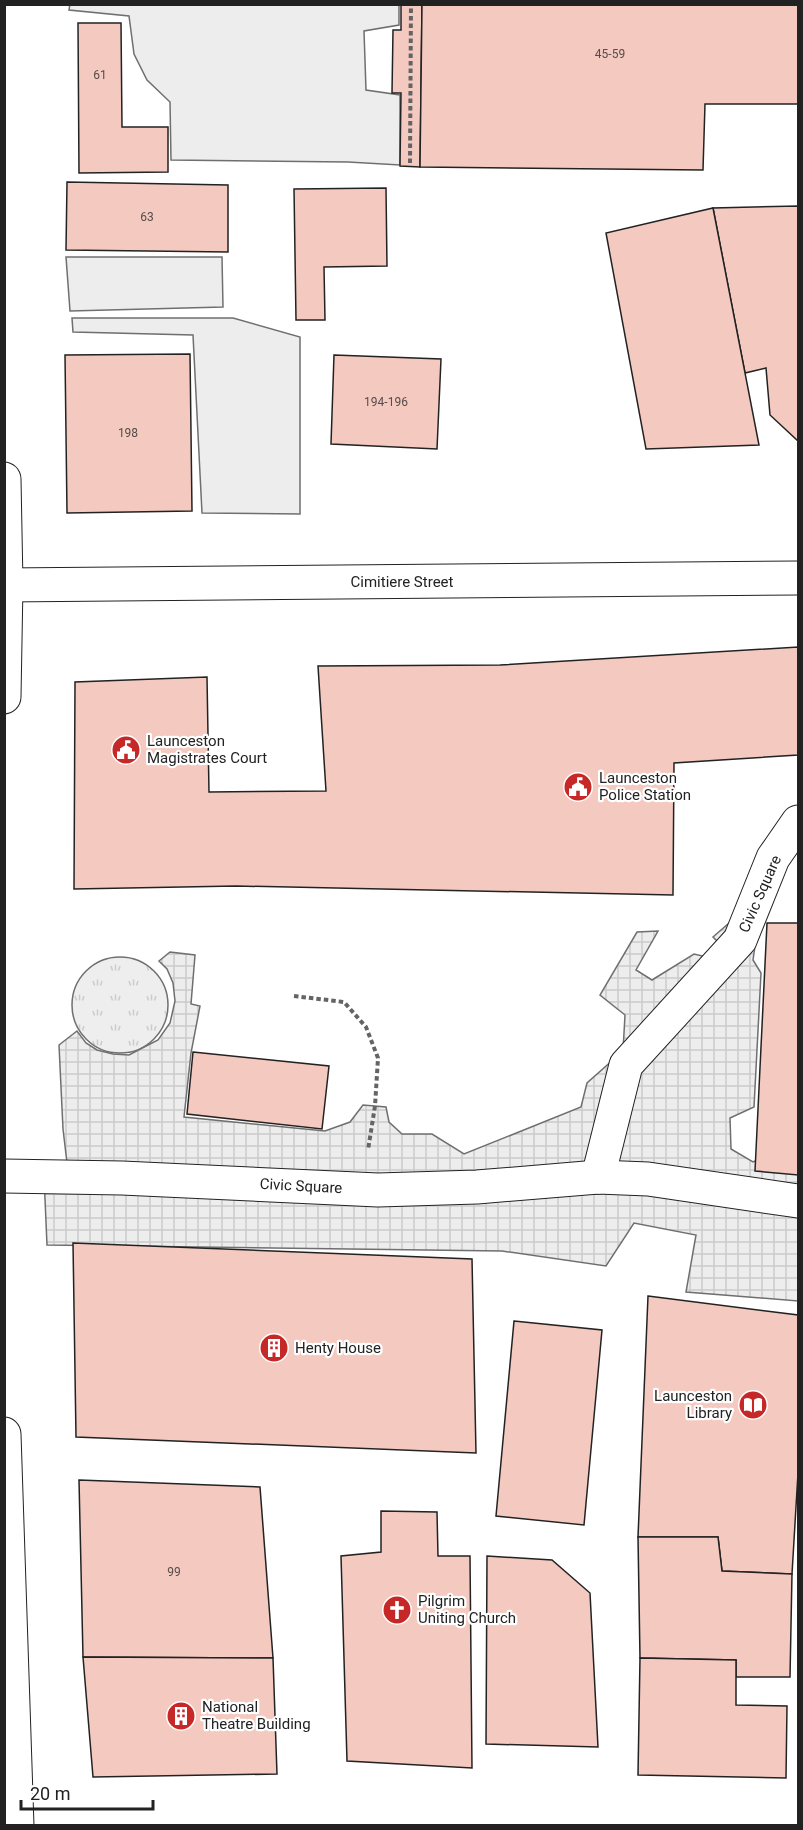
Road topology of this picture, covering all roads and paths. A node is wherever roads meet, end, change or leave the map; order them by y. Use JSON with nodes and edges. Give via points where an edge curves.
{"nodes":[{"id":1,"x":411,"y":4,"type":"edge"},
{"id":2,"x":410,"y":163,"type":"dead end"},
{"id":3,"x":4,"y":479,"type":"edge"},
{"id":4,"x":798,"y":578,"type":"edge"},
{"id":5,"x":5,"y":584,"type":"edge"},
{"id":6,"x":4,"y":697,"type":"edge"},
{"id":7,"x":798,"y":822,"type":"edge"},
{"id":8,"x":294,"y":996,"type":"dead end"},
{"id":9,"x":4,"y":1176,"type":"edge"},
{"id":10,"x":598,"y":1177,"type":"junction"},
{"id":11,"x":362,"y":1189,"type":"junction"},
{"id":12,"x":798,"y":1201,"type":"edge"},
{"id":13,"x":4,"y":1434,"type":"edge"},
{"id":14,"x":17,"y":1826,"type":"edge"}],
"edges":[{"from":1,"to":2,"type":"path"},
{"from":3,"to":5,"type":"street"},
{"from":4,"to":5,"type":"street","name":"Cimitiere Street"},
{"from":5,"to":6,"type":"street"},
{"from":7,"to":10,"type":"street","name":"Civic Square","via":[[774,858],[740,940],[626,1065]]},
{"from":8,"to":11,"type":"path","via":[[344,1002],[366,1027],[378,1058]]},
{"from":9,"to":11,"type":"street","name":"Civic Square"},
{"from":10,"to":11,"type":"street","name":"Civic Square","via":[[421,1190]]},
{"from":10,"to":12,"type":"street","name":"Civic Square","via":[[648,1179]]},
{"from":13,"to":14,"type":"street"}]}
